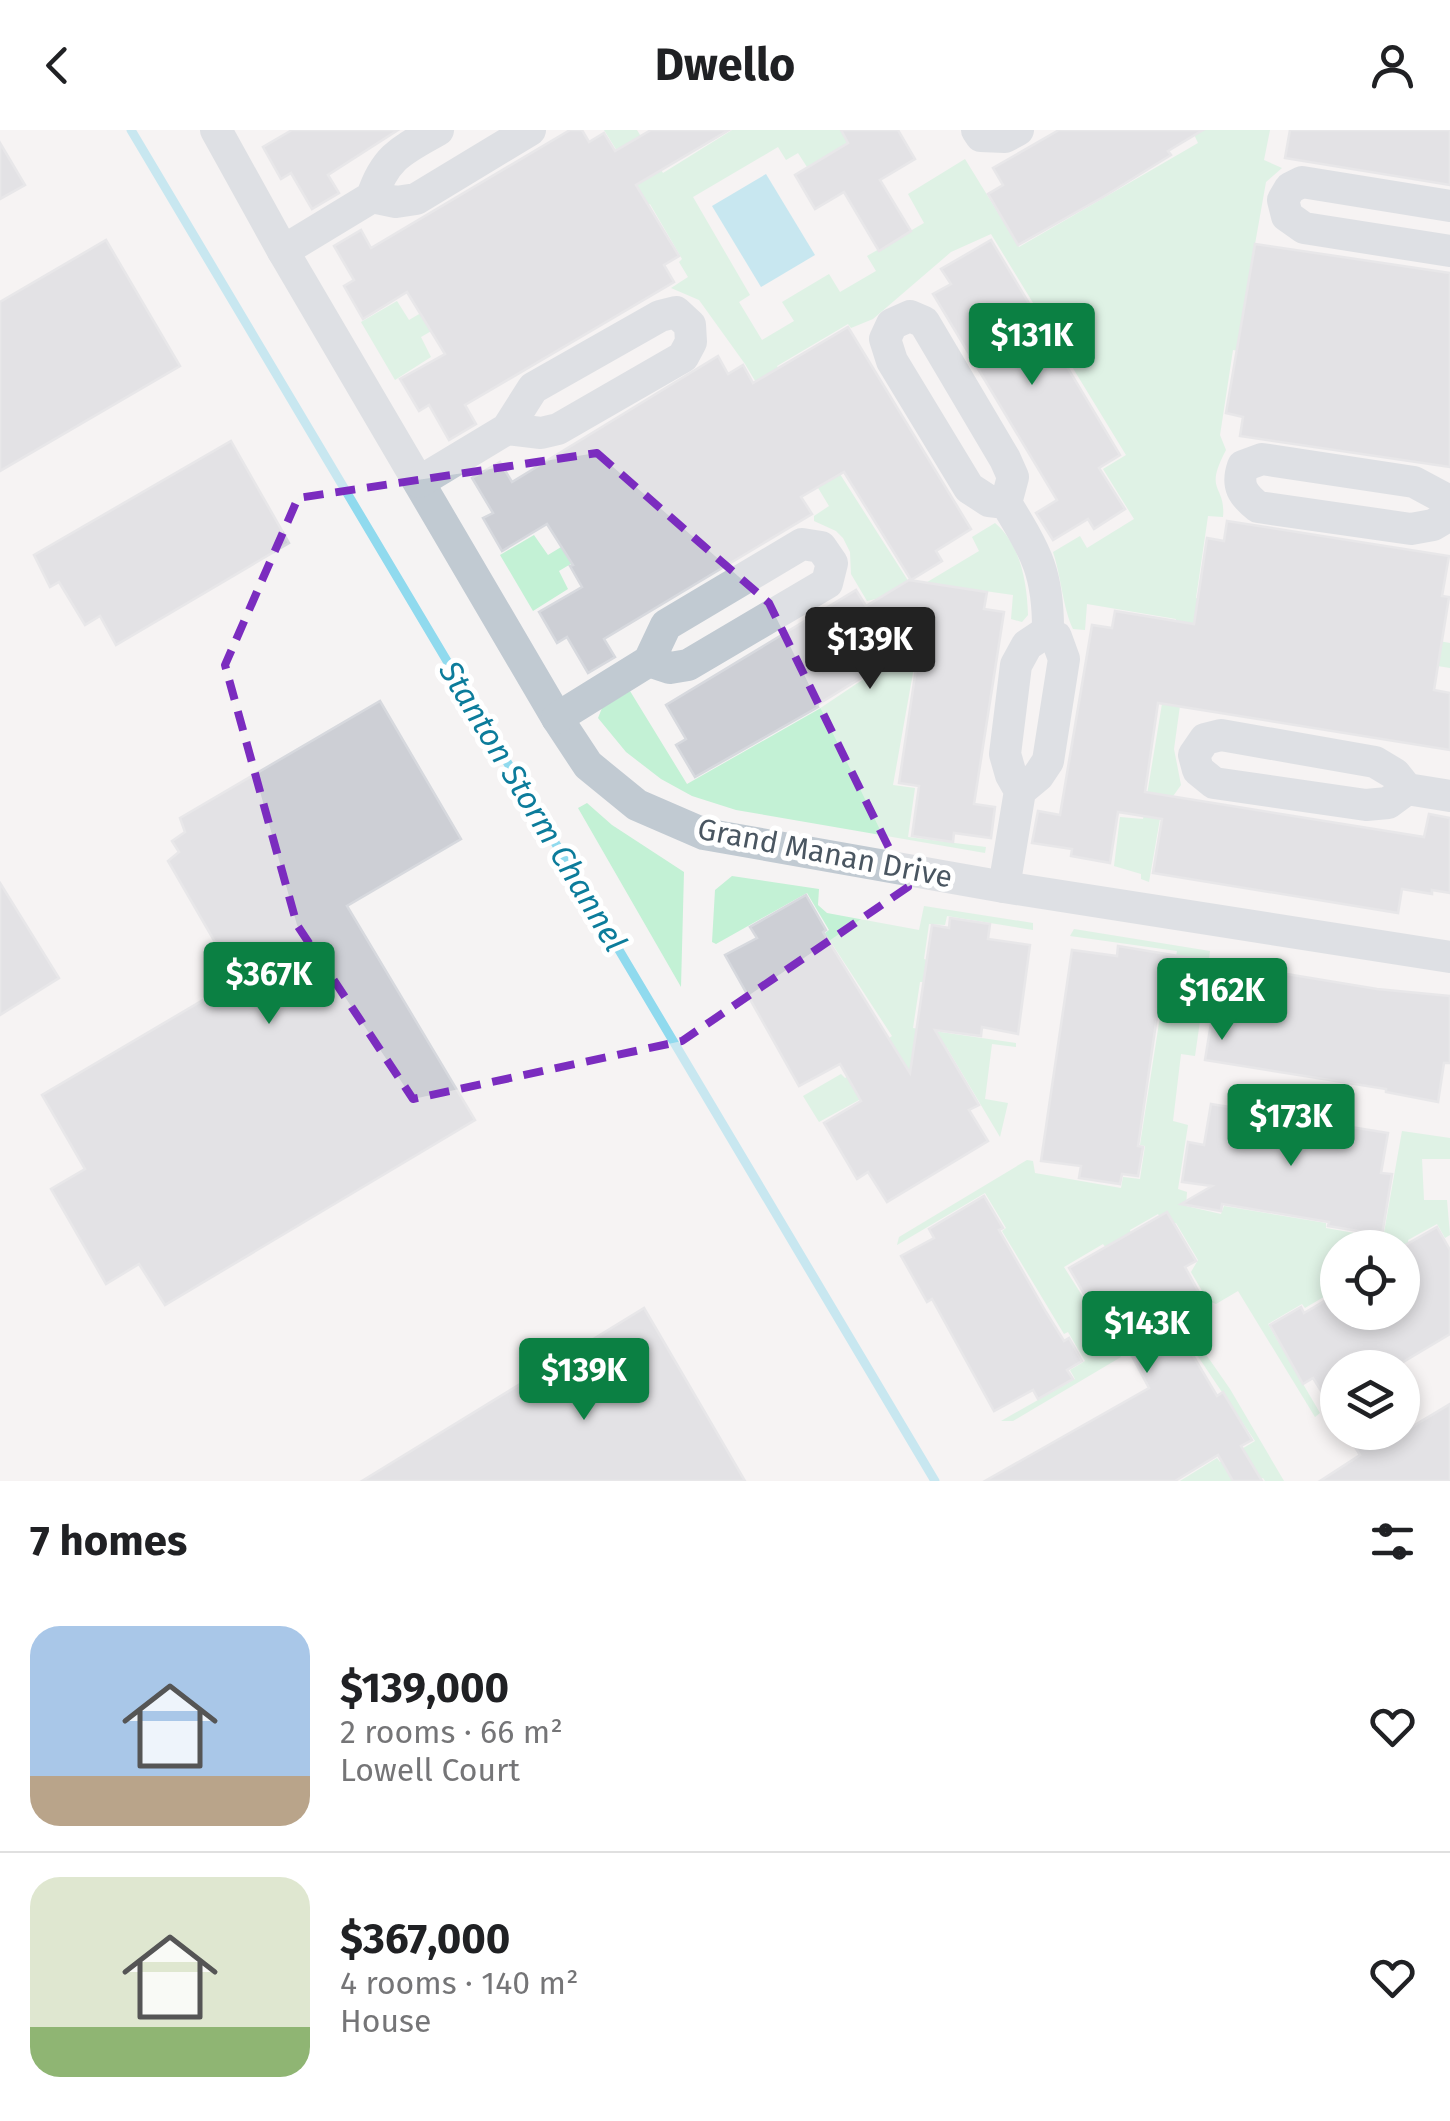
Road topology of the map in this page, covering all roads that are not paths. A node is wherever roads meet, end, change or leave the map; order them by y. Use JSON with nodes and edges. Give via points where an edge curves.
{"nodes":[{"id":1,"x":216,"y":130,"type":"edge"},
{"id":2,"x":438,"y":130,"type":"edge"},
{"id":3,"x":530,"y":130,"type":"edge"},
{"id":4,"x":977,"y":130,"type":"edge"},
{"id":5,"x":1018,"y":130,"type":"edge"},
{"id":6,"x":372,"y":197,"type":"junction"},
{"id":7,"x":1450,"y":206,"type":"edge"},
{"id":8,"x":283,"y":251,"type":"junction"},
{"id":9,"x":1450,"y":251,"type":"edge"},
{"id":10,"x":507,"y":429,"type":"junction"},
{"id":11,"x":419,"y":482,"type":"junction"},
{"id":12,"x":1006,"y":503,"type":"junction"},
{"id":13,"x":1450,"y":512,"type":"edge"},
{"id":14,"x":1048,"y":635,"type":"junction"},
{"id":15,"x":649,"y":661,"type":"junction"},
{"id":16,"x":558,"y":718,"type":"junction"},
{"id":17,"x":1407,"y":789,"type":"junction"},
{"id":18,"x":1020,"y":791,"type":"junction"},
{"id":19,"x":1450,"y":796,"type":"edge"},
{"id":20,"x":1004,"y":887,"type":"junction"},
{"id":21,"x":1450,"y":956,"type":"edge"}],
"edges":[{"from":1,"to":8,"type":"street","name":"Grand Manan Drive"},
{"from":2,"to":6,"type":"street","via":[[397,153],[380,171]]},
{"from":3,"to":6,"type":"street","via":[[416,199]]},
{"from":4,"to":5,"type":"street","via":[[1006,137]]},
{"from":6,"to":8,"type":"street"},
{"from":7,"to":9,"type":"street","via":[[1302,182],[1283,200],[1287,216],[1304,228]]},
{"from":8,"to":11,"type":"street","name":"Grand Manan Drive"},
{"from":10,"to":10,"type":"street","via":[[558,429],[683,357],[690,325],[676,312],[660,316],[580,361],[533,388]]},
{"from":10,"to":11,"type":"street"},
{"from":11,"to":16,"type":"street","name":"Grand Manan Drive"},
{"from":12,"to":12,"type":"street","via":[[1013,477],[1005,459],[924,322],[910,316],[892,324],[885,339],[892,361],[969,488]]},
{"from":12,"to":14,"type":"street","via":[[1044,574]]},
{"from":13,"to":13,"type":"street","via":[[1442,497],[1414,482],[1262,459],[1242,466],[1238,478],[1243,495],[1258,507],[1410,529],[1433,525]]},
{"from":14,"to":18,"type":"street","via":[[1056,637],[1064,659],[1048,761]]},
{"from":14,"to":18,"type":"street","via":[[1028,645],[1016,665],[1005,754]]},
{"from":15,"to":15,"type":"street","via":[[670,668],[688,664],[827,583],[832,563],[821,547],[802,544],[666,624]]},
{"from":15,"to":16,"type":"street"},
{"from":16,"to":20,"type":"street","name":"Grand Manan Drive","via":[[588,766],[637,805],[704,834]]},
{"from":17,"to":17,"type":"street","via":[[1375,762],[1221,735],[1205,739],[1194,755],[1198,770],[1214,782],[1366,806],[1388,804]]},
{"from":17,"to":19,"type":"street"},
{"from":18,"to":20,"type":"street"},
{"from":20,"to":21,"type":"street","name":"Grand Manan Drive"}]}
